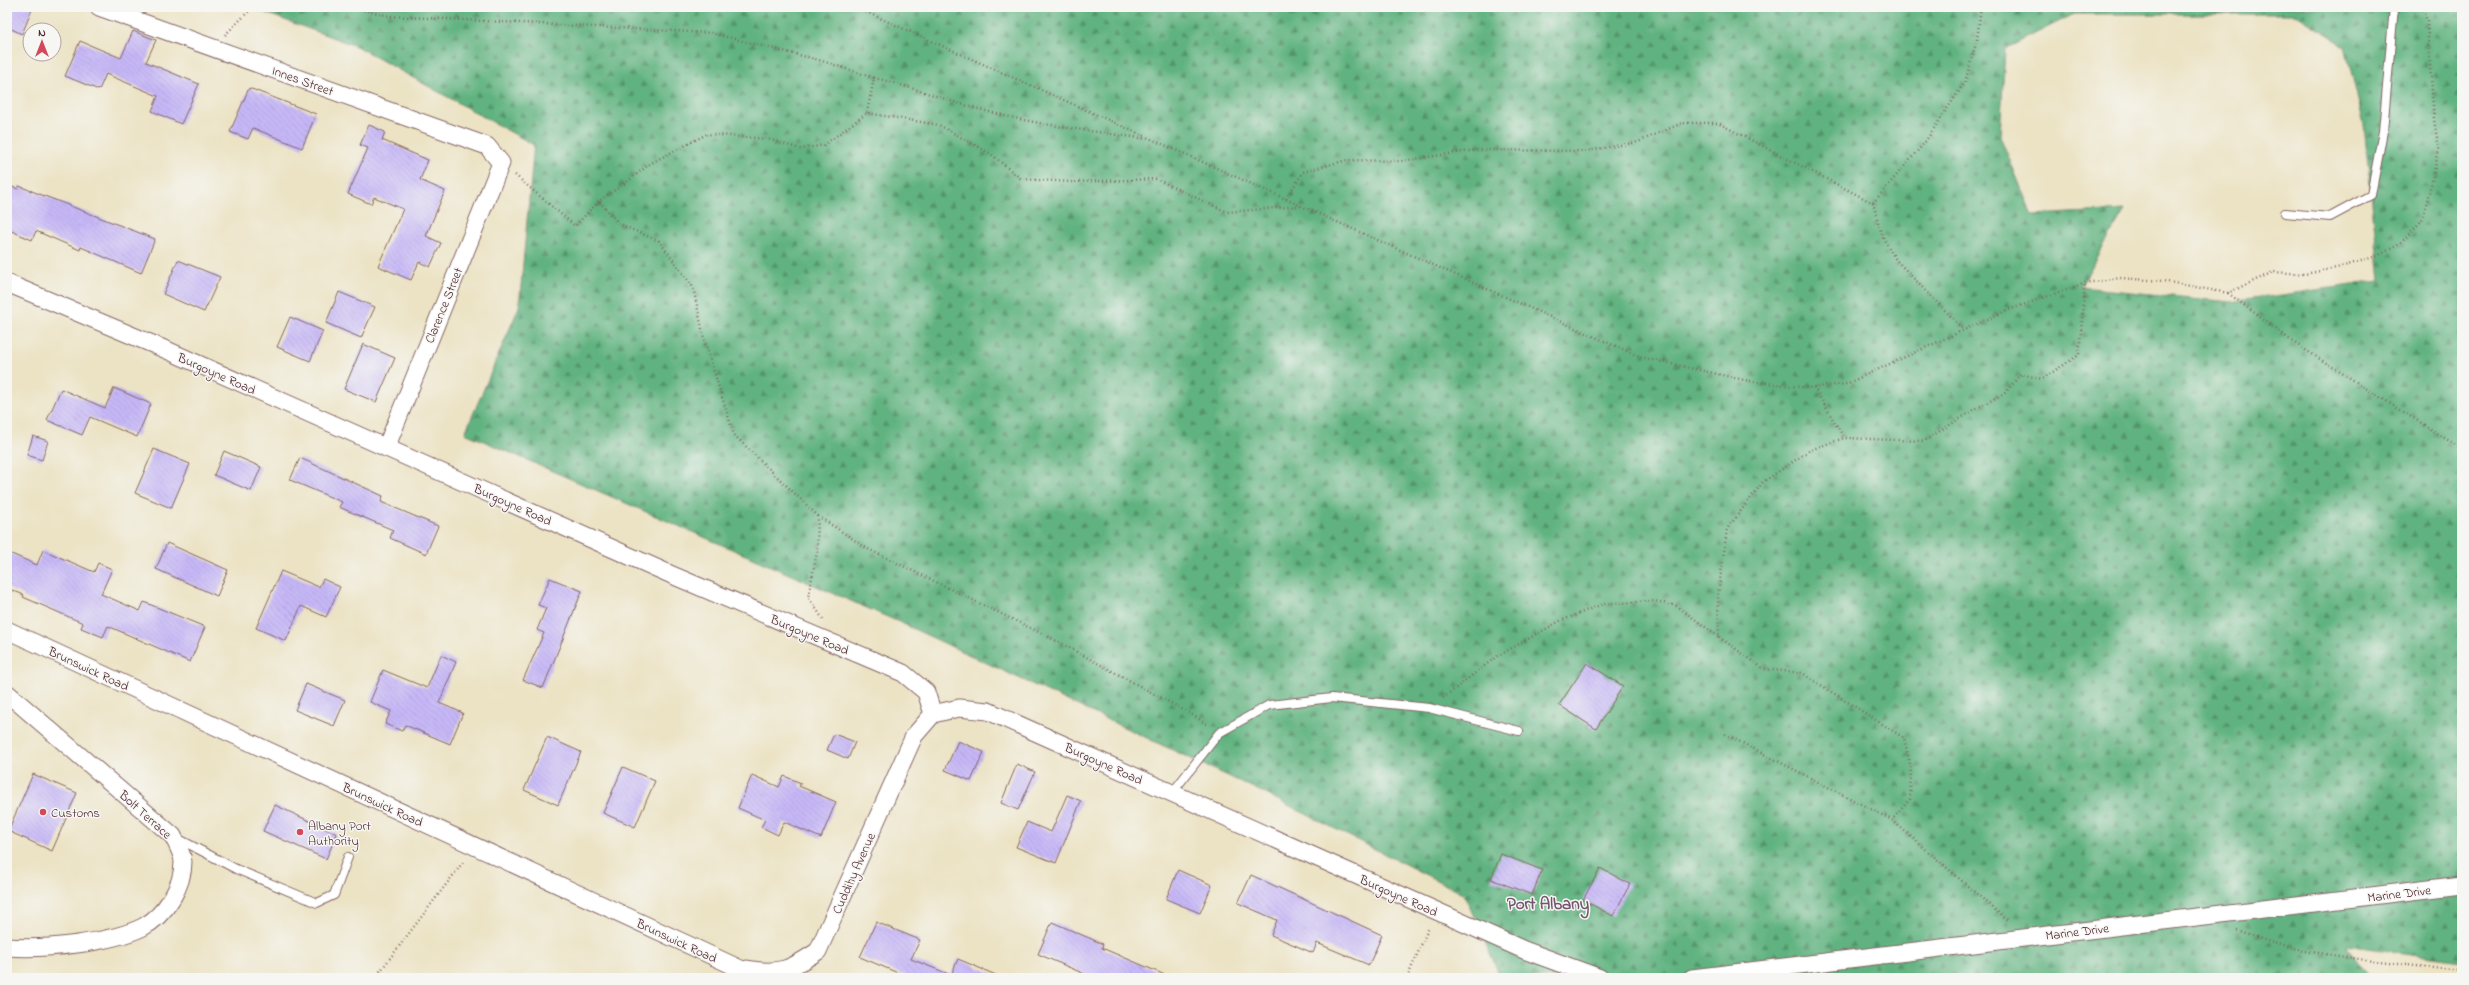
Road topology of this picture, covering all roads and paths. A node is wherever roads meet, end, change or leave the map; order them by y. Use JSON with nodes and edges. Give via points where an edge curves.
{"nodes":[{"id":1,"x":99,"y":7,"type":"edge"},
{"id":2,"x":253,"y":7,"type":"edge"},
{"id":3,"x":348,"y":7,"type":"edge"},
{"id":4,"x":855,"y":7,"type":"edge"},
{"id":5,"x":1981,"y":7,"type":"edge"},
{"id":6,"x":2394,"y":7,"type":"edge"},
{"id":7,"x":2423,"y":7,"type":"edge"},
{"id":8,"x":212,"y":47,"type":"junction"},
{"id":9,"x":874,"y":78,"type":"junction"},
{"id":10,"x":867,"y":113,"type":"junction"},
{"id":11,"x":1152,"y":139,"type":"junction"},
{"id":12,"x":501,"y":163,"type":"junction"},
{"id":13,"x":1286,"y":199,"type":"junction"},
{"id":14,"x":598,"y":201,"type":"junction"},
{"id":15,"x":1873,"y":203,"type":"junction"},
{"id":16,"x":1301,"y":206,"type":"junction"},
{"id":17,"x":2285,"y":213,"type":"dead end"},
{"id":18,"x":7,"y":283,"type":"edge"},
{"id":19,"x":2085,"y":283,"type":"junction"},
{"id":20,"x":2228,"y":293,"type":"junction"},
{"id":21,"x":1964,"y":330,"type":"junction"},
{"id":22,"x":1814,"y":387,"type":"junction"},
{"id":23,"x":1844,"y":438,"type":"junction"},
{"id":24,"x":386,"y":448,"type":"junction"},
{"id":25,"x":2462,"y":449,"type":"edge"},
{"id":26,"x":818,"y":516,"type":"junction"},
{"id":27,"x":830,"y":622,"type":"dead end"},
{"id":28,"x":7,"y":630,"type":"edge"},
{"id":29,"x":1719,"y":637,"type":"junction"},
{"id":30,"x":7,"y":693,"type":"edge"},
{"id":31,"x":1430,"y":708,"type":"junction"},
{"id":32,"x":933,"y":714,"type":"junction"},
{"id":33,"x":1519,"y":731,"type":"dead end"},
{"id":34,"x":1219,"y":733,"type":"junction"},
{"id":35,"x":1725,"y":734,"type":"dead end"},
{"id":36,"x":1172,"y":793,"type":"junction"},
{"id":37,"x":1892,"y":820,"type":"junction"},
{"id":38,"x":172,"y":836,"type":"junction"},
{"id":39,"x":468,"y":855,"type":"dead end"},
{"id":40,"x":348,"y":857,"type":"dead end"},
{"id":41,"x":2462,"y":885,"type":"edge"},
{"id":42,"x":2232,"y":929,"type":"dead end"},
{"id":43,"x":2025,"y":938,"type":"junction"},
{"id":44,"x":7,"y":946,"type":"edge"},
{"id":45,"x":732,"y":966,"type":"junction"},
{"id":46,"x":2461,"y":972,"type":"edge"},
{"id":47,"x":375,"y":978,"type":"edge"},
{"id":48,"x":760,"y":978,"type":"edge"},
{"id":49,"x":1600,"y":978,"type":"edge"},
{"id":50,"x":1692,"y":978,"type":"edge"},
{"id":51,"x":2458,"y":978,"type":"edge"}],
"edges":[{"from":1,"to":8,"type":"street","name":"Innes Street"},
{"from":2,"to":8,"type":"path"},
{"from":3,"to":9,"type":"path","via":[[390,16],[711,33],[812,58]]},
{"from":4,"to":11,"type":"path"},
{"from":5,"to":15,"type":"path","via":[[1977,40],[1965,82],[1925,142]]},
{"from":6,"to":17,"type":"lane","via":[[2384,131],[2371,195],[2330,217]]},
{"from":7,"to":20,"type":"path","via":[[2427,22],[2434,120],[2439,149],[2422,220],[2400,244],[2377,256],[2305,274],[2273,272]]},
{"from":8,"to":12,"type":"street","name":"Innes Street","via":[[487,146]]},
{"from":9,"to":10,"type":"path"},
{"from":9,"to":11,"type":"path","via":[[982,110],[1055,126]]},
{"from":10,"to":14,"type":"path","via":[[824,144],[800,149],[768,139],[707,134],[651,163]]},
{"from":10,"to":16,"type":"path","via":[[939,125],[991,154],[1021,179],[1071,182],[1156,180],[1226,212]]},
{"from":11,"to":13,"type":"path"},
{"from":12,"to":14,"type":"path","via":[[574,226]]},
{"from":12,"to":24,"type":"street","name":"Clarence Street"},
{"from":13,"to":15,"type":"path","via":[[1304,172],[1347,160],[1401,161],[1476,150],[1586,151],[1638,142],[1682,123],[1718,123]]},
{"from":13,"to":16,"type":"path"},
{"from":14,"to":26,"type":"path","via":[[619,224],[659,240],[693,288],[705,343],[734,435]]},
{"from":15,"to":21,"type":"path","via":[[1882,236],[1896,260]]},
{"from":16,"to":22,"type":"path","via":[[1640,357],[1749,381]]},
{"from":18,"to":24,"type":"street","name":"Burgoyne Road"},
{"from":19,"to":20,"type":"path","via":[[2120,278],[2156,280]]},
{"from":19,"to":21,"type":"path","via":[[2003,312]]},
{"from":19,"to":23,"type":"path","via":[[2078,356],[2042,379],[2021,374],[2004,394],[1924,441]]},
{"from":20,"to":25,"type":"path","via":[[2293,342]]},
{"from":21,"to":22,"type":"path","via":[[1846,384]]},
{"from":22,"to":23,"type":"path"},
{"from":23,"to":29,"type":"path","via":[[1810,450],[1763,482],[1727,528],[1718,595]]},
{"from":24,"to":32,"type":"street","name":"Burgoyne Road","via":[[672,575],[904,673],[926,692]]},
{"from":26,"to":27,"type":"path","via":[[817,552],[808,597],[823,619]]},
{"from":26,"to":34,"type":"path","via":[[868,549],[1055,640],[1191,714]]},
{"from":28,"to":45,"type":"street","name":"Brunswick Road"},
{"from":29,"to":31,"type":"path","via":[[1677,606],[1656,601],[1602,604],[1560,621],[1496,657]]},
{"from":29,"to":37,"type":"path","via":[[1764,669],[1802,673],[1904,738],[1911,768],[1910,799]]},
{"from":30,"to":38,"type":"street","name":"Bolt Terrace"},
{"from":31,"to":33,"type":"lane"},
{"from":31,"to":34,"type":"lane","via":[[1332,698],[1318,699],[1269,705]]},
{"from":32,"to":36,"type":"street","name":"Burgoyne Road","via":[[959,708],[988,711]]},
{"from":32,"to":45,"type":"street","name":"Cuddihy Avenue","via":[[914,736],[818,951],[794,967],[769,973]]},
{"from":34,"to":36,"type":"lane"},
{"from":35,"to":37,"type":"path"},
{"from":36,"to":49,"type":"street","name":"Burgoyne Road","via":[[1524,950]]},
{"from":37,"to":43,"type":"path","via":[[1995,908]]},
{"from":38,"to":40,"type":"lane","via":[[236,869],[317,903],[334,895]]},
{"from":38,"to":44,"type":"street","name":"Bolt Terrace","via":[[183,860],[180,883],[167,906],[143,926],[115,936],[51,947]]},
{"from":39,"to":47,"type":"path"},
{"from":41,"to":43,"type":"street","name":"Marine Drive"},
{"from":42,"to":46,"type":"path","via":[[2292,949]]},
{"from":43,"to":50,"type":"street","name":"Marine Drive"},
{"from":45,"to":48,"type":"street","name":"Brunswick Road"},
{"from":46,"to":51,"type":"path"}]}
